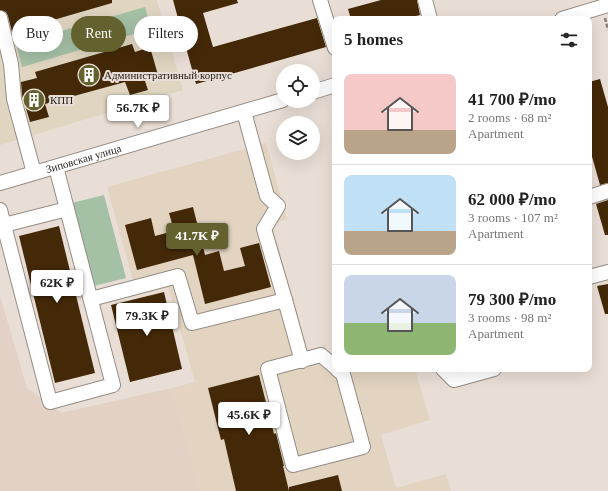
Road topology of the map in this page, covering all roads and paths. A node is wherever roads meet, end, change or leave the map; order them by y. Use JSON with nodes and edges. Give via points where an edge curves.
{"nodes":[{"id":1,"x":320,"y":0,"type":"edge"},
{"id":2,"x":425,"y":0,"type":"edge"},
{"id":3,"x":608,"y":5,"type":"edge"},
{"id":4,"x":429,"y":16,"type":"edge"},
{"id":5,"x":572,"y":16,"type":"edge"},
{"id":6,"x":0,"y":18,"type":"edge"},
{"id":7,"x":332,"y":38,"type":"edge"},
{"id":8,"x":332,"y":86,"type":"edge"},
{"id":9,"x":320,"y":90,"type":"edge"},
{"id":10,"x":276,"y":102,"type":"edge"},
{"id":11,"x":244,"y":112,"type":"junction"},
{"id":12,"x":56,"y":167,"type":"junction"},
{"id":13,"x":34,"y":173,"type":"junction"},
{"id":14,"x":0,"y":183,"type":"edge"},
{"id":15,"x":608,"y":192,"type":"edge"},
{"id":16,"x":592,"y":196,"type":"edge"},
{"id":17,"x":67,"y":209,"type":"junction"},
{"id":18,"x":0,"y":210,"type":"edge"},
{"id":19,"x":4,"y":225,"type":"junction"},
{"id":20,"x":608,"y":272,"type":"edge"},
{"id":21,"x":592,"y":276,"type":"edge"},
{"id":22,"x":90,"y":300,"type":"junction"},
{"id":23,"x":285,"y":300,"type":"junction"},
{"id":24,"x":302,"y":361,"type":"junction"},
{"id":25,"x":332,"y":365,"type":"edge"},
{"id":26,"x":341,"y":372,"type":"edge"},
{"id":27,"x":446,"y":372,"type":"edge"},
{"id":28,"x":483,"y":372,"type":"edge"}],
"edges":[{"from":1,"to":7,"type":"street"},
{"from":2,"to":4,"type":"street"},
{"from":3,"to":5,"type":"street"},
{"from":6,"to":13,"type":"street","via":[[11,64],[14,99]]},
{"from":8,"to":9,"type":"street"},
{"from":10,"to":11,"type":"street","name":"Зиповская улица"},
{"from":11,"to":12,"type":"street","name":"Зиповская улица"},
{"from":11,"to":23,"type":"street","via":[[267,196],[278,206],[264,229]]},
{"from":12,"to":13,"type":"street","name":"Зиповская улица"},
{"from":12,"to":17,"type":"street"},
{"from":13,"to":14,"type":"street","name":"Зиповская улица"},
{"from":15,"to":16,"type":"street"},
{"from":17,"to":19,"type":"street"},
{"from":17,"to":22,"type":"street"},
{"from":18,"to":19,"type":"street"},
{"from":19,"to":22,"type":"street","via":[[50,402],[113,385]]},
{"from":20,"to":21,"type":"street"},
{"from":22,"to":23,"type":"street","via":[[178,276],[192,323]]},
{"from":23,"to":24,"type":"street"},
{"from":24,"to":25,"type":"street","via":[[321,355]]},
{"from":24,"to":26,"type":"street","via":[[268,369],[293,465],[363,447]]},
{"from":27,"to":28,"type":"street","via":[[454,380]]}]}
